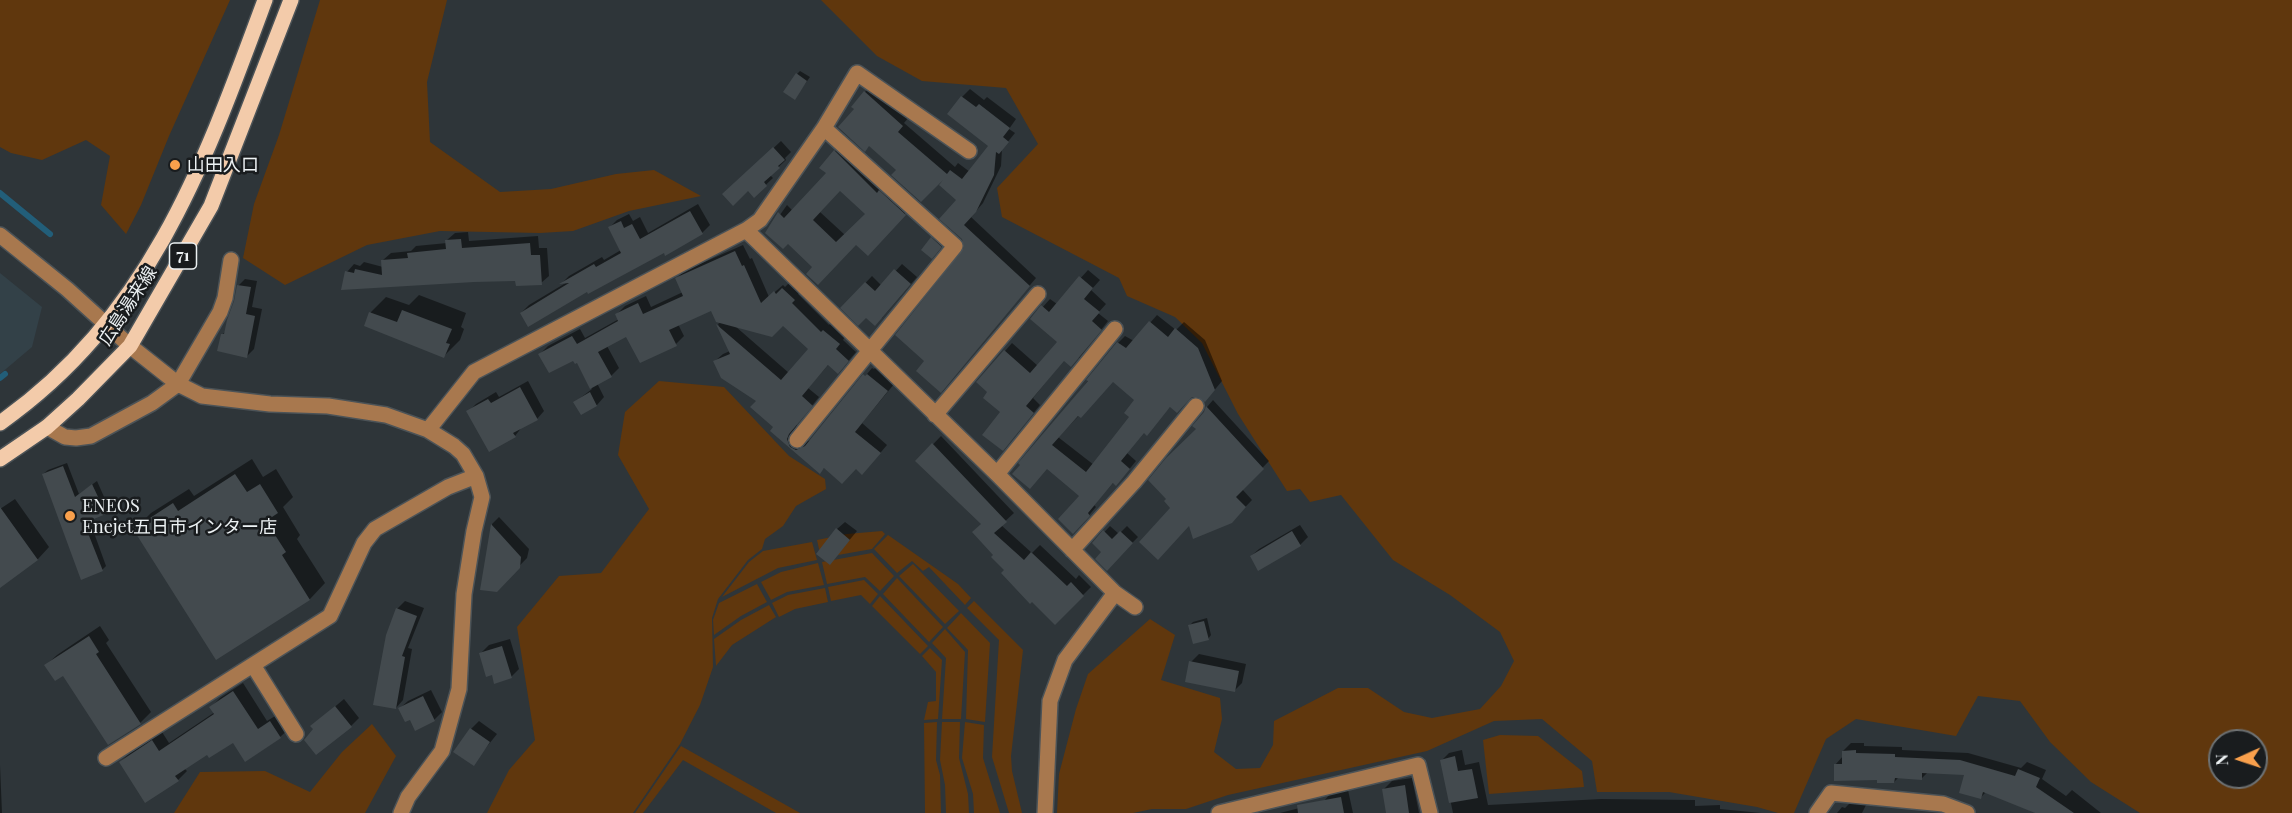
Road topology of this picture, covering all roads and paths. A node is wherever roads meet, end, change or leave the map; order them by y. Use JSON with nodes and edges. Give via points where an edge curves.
{"nodes":[{"id":1,"x":265,"y":0,"type":"edge"},
{"id":2,"x":291,"y":0,"type":"edge"},
{"id":3,"x":824,"y":128,"type":"junction"},
{"id":4,"x":969,"y":151,"type":"dead end"},
{"id":5,"x":746,"y":230,"type":"junction"},
{"id":6,"x":0,"y":235,"type":"edge"},
{"id":7,"x":231,"y":260,"type":"dead end"},
{"id":8,"x":1038,"y":294,"type":"dead end"},
{"id":9,"x":107,"y":324,"type":"junction"},
{"id":10,"x":1115,"y":329,"type":"dead end"},
{"id":11,"x":130,"y":346,"type":"junction"},
{"id":12,"x":870,"y":349,"type":"junction"},
{"id":13,"x":178,"y":384,"type":"junction"},
{"id":14,"x":1196,"y":406,"type":"dead end"},
{"id":15,"x":935,"y":415,"type":"junction"},
{"id":16,"x":0,"y":423,"type":"edge"},
{"id":17,"x":47,"y":427,"type":"junction"},
{"id":18,"x":428,"y":430,"type":"junction"},
{"id":19,"x":797,"y":440,"type":"dead end"},
{"id":20,"x":0,"y":459,"type":"edge"},
{"id":21,"x":997,"y":474,"type":"junction"},
{"id":22,"x":476,"y":476,"type":"junction"},
{"id":23,"x":1072,"y":550,"type":"junction"},
{"id":24,"x":1115,"y":593,"type":"junction"},
{"id":25,"x":1136,"y":607,"type":"dead end"},
{"id":26,"x":253,"y":665,"type":"junction"},
{"id":27,"x":296,"y":734,"type":"dead end"},
{"id":28,"x":106,"y":758,"type":"dead end"},
{"id":29,"x":401,"y":813,"type":"edge"},
{"id":30,"x":1045,"y":813,"type":"edge"},
{"id":31,"x":1219,"y":813,"type":"edge"},
{"id":32,"x":1430,"y":813,"type":"edge"},
{"id":33,"x":1817,"y":813,"type":"edge"},
{"id":34,"x":1967,"y":813,"type":"edge"}],
"edges":[{"from":1,"to":9,"type":"main road","name":"広島湯来線","number":"71","via":[[231,92],[177,216],[140,280]]},
{"from":2,"to":11,"type":"main road","name":"広島湯来線","number":"71","via":[[211,206]]},
{"from":3,"to":4,"type":"street","via":[[857,73]]},
{"from":3,"to":5,"type":"street","via":[[760,220]]},
{"from":3,"to":12,"type":"street","via":[[955,246]]},
{"from":5,"to":12,"type":"street"},
{"from":5,"to":18,"type":"street","via":[[474,372]]},
{"from":6,"to":9,"type":"street"},
{"from":7,"to":13,"type":"street","via":[[220,312]]},
{"from":8,"to":15,"type":"street"},
{"from":9,"to":11,"type":"street"},
{"from":9,"to":16,"type":"main road","name":"広島湯来線","number":"71","via":[[68,366]]},
{"from":10,"to":21,"type":"street"},
{"from":11,"to":13,"type":"street"},
{"from":11,"to":17,"type":"main road","name":"広島湯来線","number":"71"},
{"from":12,"to":15,"type":"street"},
{"from":12,"to":19,"type":"street"},
{"from":13,"to":17,"type":"street","via":[[91,436],[65,437]]},
{"from":13,"to":18,"type":"street","via":[[202,396],[328,406],[386,415]]},
{"from":14,"to":23,"type":"street"},
{"from":15,"to":21,"type":"street"},
{"from":17,"to":20,"type":"main road","name":"広島湯来線","number":"71"},
{"from":18,"to":22,"type":"street","via":[[463,454]]},
{"from":21,"to":23,"type":"street"},
{"from":22,"to":26,"type":"street","via":[[448,487],[375,529],[364,543],[330,616]]},
{"from":22,"to":29,"type":"street","via":[[482,497],[464,594],[459,689],[442,751]]},
{"from":23,"to":24,"type":"street"},
{"from":24,"to":25,"type":"street"},
{"from":24,"to":30,"type":"street","via":[[1065,660],[1050,701]]},
{"from":26,"to":27,"type":"street"},
{"from":26,"to":28,"type":"street"},
{"from":31,"to":32,"type":"street","via":[[1418,765]]},
{"from":33,"to":34,"type":"street","via":[[1831,793],[1943,804]]}]}
